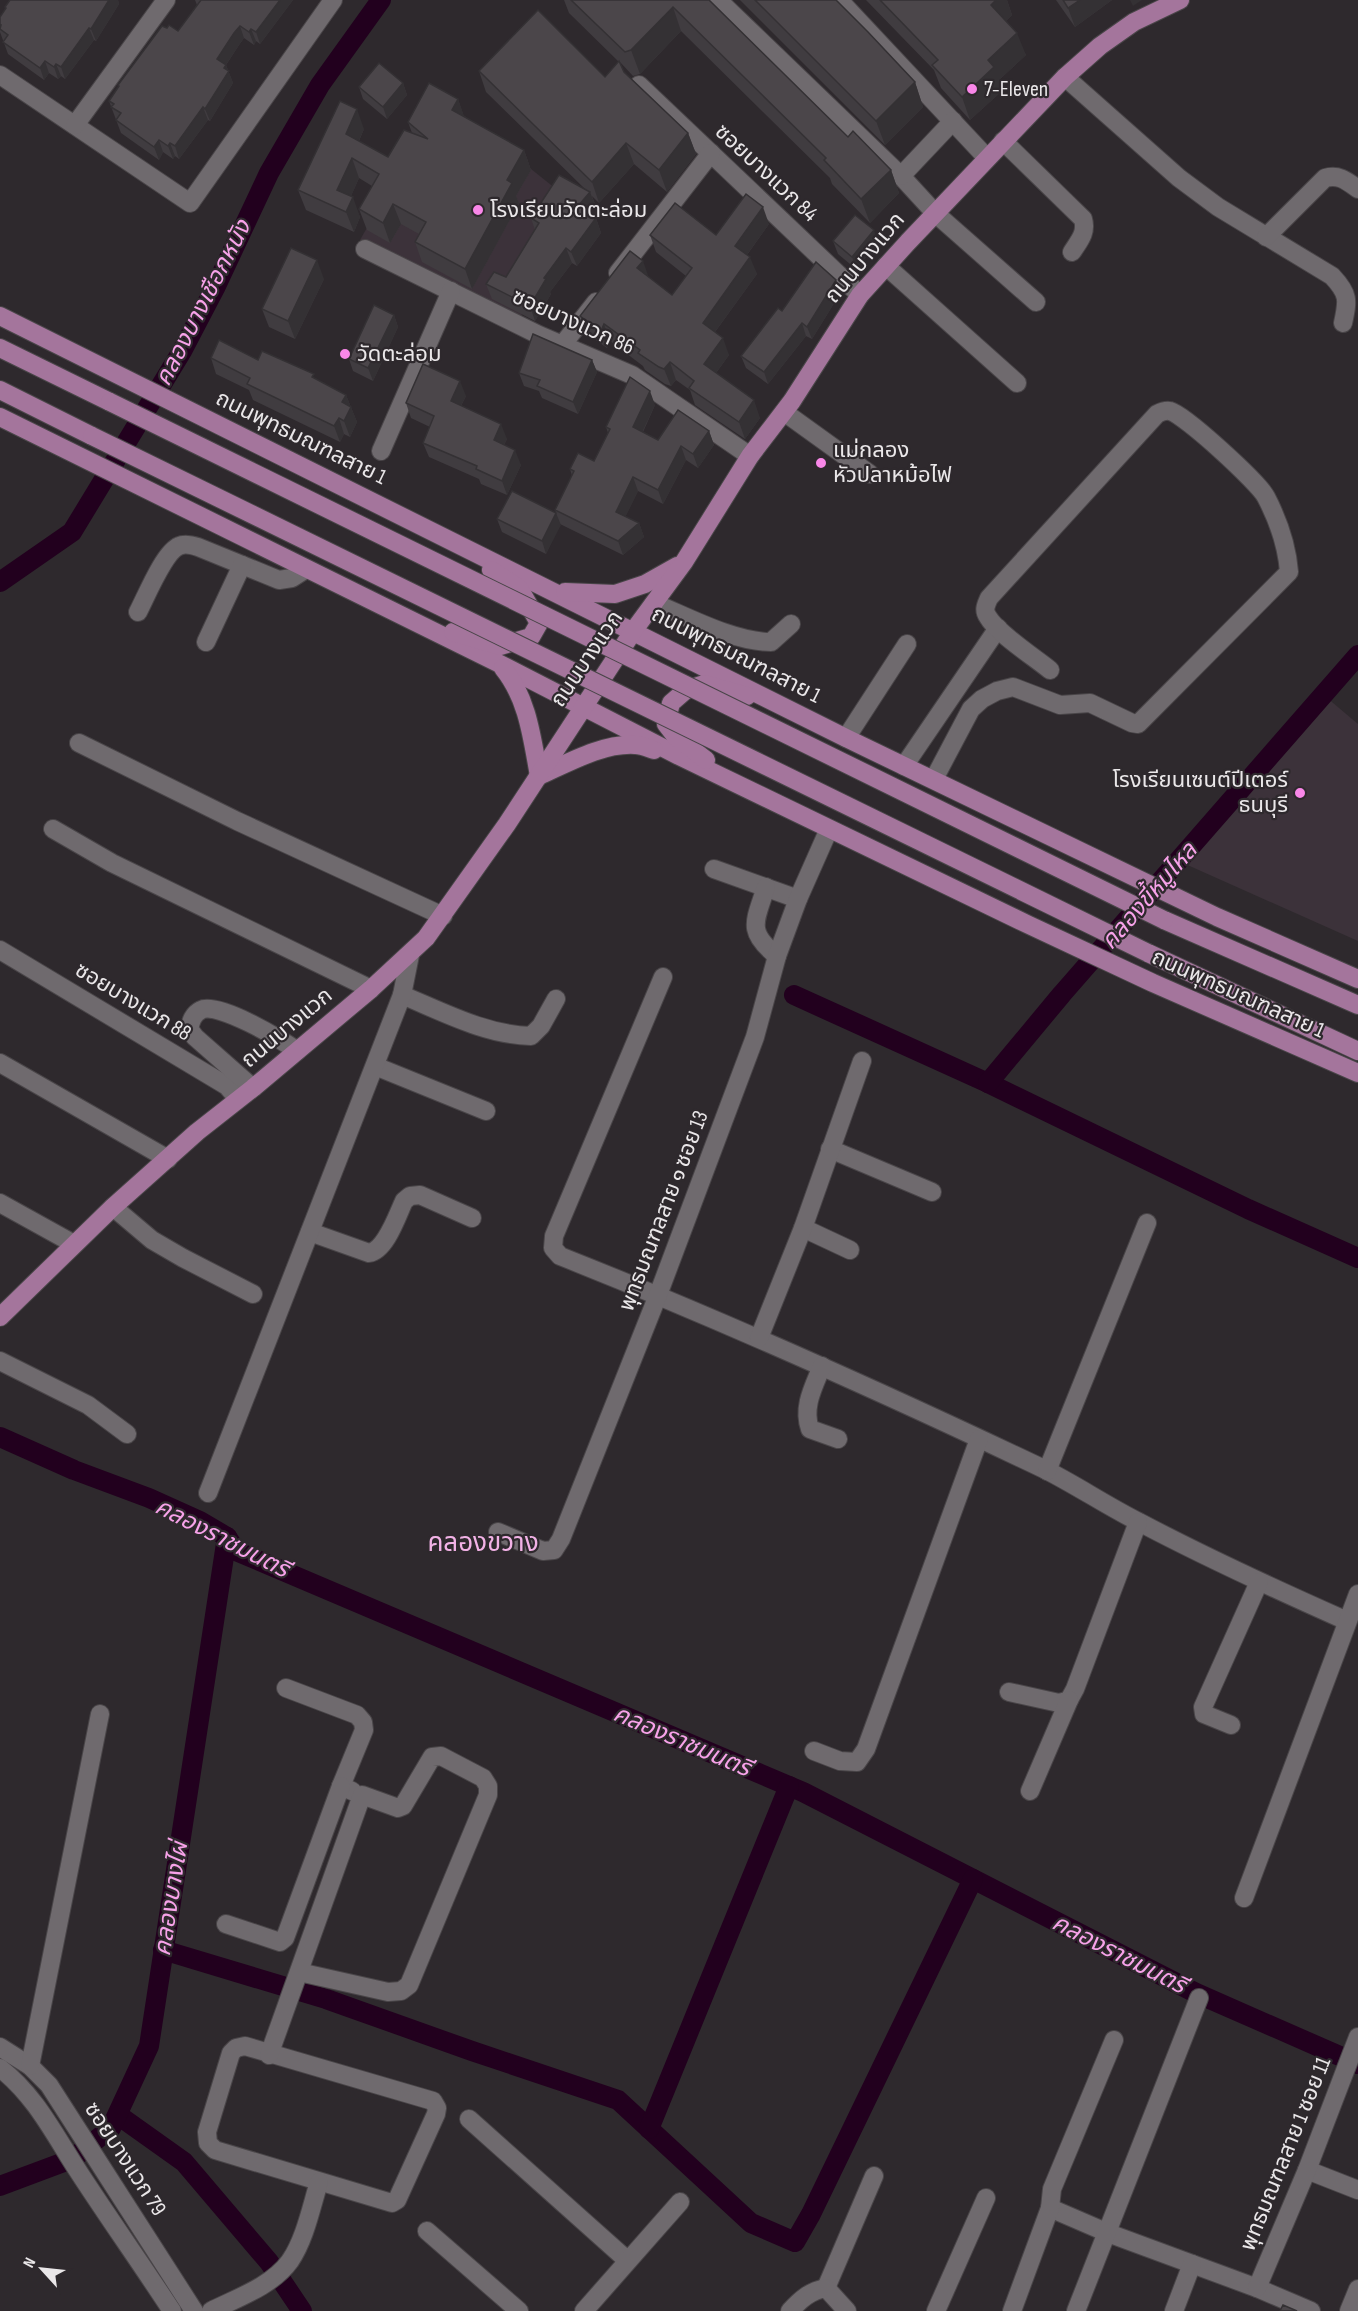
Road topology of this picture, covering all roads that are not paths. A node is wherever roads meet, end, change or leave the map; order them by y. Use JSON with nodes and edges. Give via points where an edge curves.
{"nodes":[{"id":1,"x":166,"y":0,"type":"edge"},
{"id":2,"x":333,"y":0,"type":"edge"},
{"id":3,"x":718,"y":0,"type":"edge"},
{"id":4,"x":839,"y":0,"type":"edge"},
{"id":5,"x":1180,"y":0,"type":"edge"},
{"id":6,"x":0,"y":75,"type":"edge"},
{"id":7,"x":1065,"y":77,"type":"junction"},
{"id":8,"x":639,"y":85,"type":"edge"},
{"id":9,"x":953,"y":121,"type":"junction"},
{"id":10,"x":75,"y":125,"type":"junction"},
{"id":11,"x":1003,"y":141,"type":"junction"},
{"id":12,"x":711,"y":153,"type":"junction"},
{"id":13,"x":987,"y":158,"type":"junction"},
{"id":14,"x":901,"y":176,"type":"junction"},
{"id":15,"x":1358,"y":189,"type":"edge"},
{"id":16,"x":935,"y":213,"type":"junction"},
{"id":17,"x":1266,"y":237,"type":"junction"},
{"id":18,"x":365,"y":249,"type":"dead end"},
{"id":19,"x":1072,"y":252,"type":"dead end"},
{"id":20,"x":886,"y":266,"type":"junction"},
{"id":21,"x":451,"y":291,"type":"junction"},
{"id":22,"x":860,"y":295,"type":"junction"},
{"id":23,"x":1036,"y":302,"type":"dead end"},
{"id":24,"x":0,"y":316,"type":"edge"},
{"id":25,"x":1342,"y":323,"type":"dead end"},
{"id":26,"x":563,"y":344,"type":"junction"},
{"id":27,"x":0,"y":348,"type":"edge"},
{"id":28,"x":1017,"y":383,"type":"dead end"},
{"id":29,"x":0,"y":390,"type":"edge"},
{"id":30,"x":784,"y":412,"type":"junction"},
{"id":31,"x":0,"y":417,"type":"edge"},
{"id":32,"x":381,"y":451,"type":"dead end"},
{"id":33,"x":750,"y":456,"type":"junction"},
{"id":34,"x":870,"y":474,"type":"dead end"},
{"id":35,"x":416,"y":522,"type":"junction"},
{"id":36,"x":684,"y":562,"type":"junction"},
{"id":37,"x":242,"y":565,"type":"junction"},
{"id":38,"x":306,"y":569,"type":"junction"},
{"id":39,"x":557,"y":592,"type":"junction"},
{"id":40,"x":654,"y":603,"type":"junction"},
{"id":41,"x":138,"y":612,"type":"dead end"},
{"id":42,"x":407,"y":619,"type":"junction"},
{"id":43,"x":791,"y":624,"type":"dead end"},
{"id":44,"x":998,"y":628,"type":"junction"},
{"id":45,"x":634,"y":630,"type":"junction"},
{"id":46,"x":206,"y":642,"type":"dead end"},
{"id":47,"x":907,"y":644,"type":"dead end"},
{"id":48,"x":500,"y":664,"type":"junction"},
{"id":49,"x":1050,"y":670,"type":"dead end"},
{"id":50,"x":583,"y":707,"type":"junction"},
{"id":51,"x":788,"y":708,"type":"junction"},
{"id":52,"x":846,"y":738,"type":"junction"},
{"id":53,"x":79,"y":743,"type":"dead end"},
{"id":54,"x":679,"y":756,"type":"junction"},
{"id":55,"x":904,"y":766,"type":"junction"},
{"id":56,"x":539,"y":776,"type":"junction"},
{"id":57,"x":934,"y":779,"type":"junction"},
{"id":58,"x":738,"y":784,"type":"junction"},
{"id":59,"x":53,"y":829,"type":"dead end"},
{"id":60,"x":829,"y":829,"type":"junction"},
{"id":61,"x":714,"y":869,"type":"dead end"},
{"id":62,"x":766,"y":887,"type":"junction"},
{"id":63,"x":798,"y":899,"type":"junction"},
{"id":64,"x":443,"y":915,"type":"junction"},
{"id":65,"x":0,"y":950,"type":"edge"},
{"id":66,"x":410,"y":955,"type":"junction"},
{"id":67,"x":777,"y":956,"type":"junction"},
{"id":68,"x":663,"y":977,"type":"dead end"},
{"id":69,"x":1358,"y":979,"type":"edge"},
{"id":70,"x":371,"y":989,"type":"junction"},
{"id":71,"x":402,"y":995,"type":"junction"},
{"id":72,"x":556,"y":999,"type":"dead end"},
{"id":73,"x":1358,"y":1005,"type":"edge"},
{"id":74,"x":297,"y":1051,"type":"junction"},
{"id":75,"x":1358,"y":1051,"type":"edge"},
{"id":76,"x":862,"y":1061,"type":"dead end"},
{"id":77,"x":0,"y":1063,"type":"edge"},
{"id":78,"x":375,"y":1066,"type":"junction"},
{"id":79,"x":1358,"y":1073,"type":"edge"},
{"id":80,"x":253,"y":1088,"type":"junction"},
{"id":81,"x":238,"y":1099,"type":"junction"},
{"id":82,"x":486,"y":1111,"type":"dead end"},
{"id":83,"x":830,"y":1149,"type":"junction"},
{"id":84,"x":168,"y":1159,"type":"junction"},
{"id":85,"x":932,"y":1192,"type":"dead end"},
{"id":86,"x":0,"y":1203,"type":"edge"},
{"id":87,"x":113,"y":1207,"type":"junction"},
{"id":88,"x":472,"y":1218,"type":"dead end"},
{"id":89,"x":1147,"y":1223,"type":"dead end"},
{"id":90,"x":803,"y":1228,"type":"junction"},
{"id":91,"x":310,"y":1232,"type":"junction"},
{"id":92,"x":74,"y":1244,"type":"junction"},
{"id":93,"x":850,"y":1250,"type":"dead end"},
{"id":94,"x":253,"y":1294,"type":"dead end"},
{"id":95,"x":658,"y":1295,"type":"junction"},
{"id":96,"x":0,"y":1317,"type":"edge"},
{"id":97,"x":759,"y":1338,"type":"junction"},
{"id":98,"x":0,"y":1361,"type":"edge"},
{"id":99,"x":822,"y":1366,"type":"junction"},
{"id":100,"x":127,"y":1434,"type":"dead end"},
{"id":101,"x":838,"y":1439,"type":"dead end"},
{"id":102,"x":979,"y":1439,"type":"junction"},
{"id":103,"x":1047,"y":1471,"type":"junction"},
{"id":104,"x":208,"y":1493,"type":"dead end"},
{"id":105,"x":1138,"y":1522,"type":"junction"},
{"id":106,"x":498,"y":1532,"type":"dead end"},
{"id":107,"x":1258,"y":1582,"type":"junction"},
{"id":108,"x":1358,"y":1594,"type":"edge"},
{"id":109,"x":1347,"y":1621,"type":"junction"},
{"id":110,"x":286,"y":1688,"type":"dead end"},
{"id":111,"x":1009,"y":1692,"type":"dead end"},
{"id":112,"x":1069,"y":1700,"type":"junction"},
{"id":113,"x":100,"y":1714,"type":"dead end"},
{"id":114,"x":1231,"y":1725,"type":"dead end"},
{"id":115,"x":814,"y":1751,"type":"dead end"},
{"id":116,"x":341,"y":1786,"type":"junction"},
{"id":117,"x":1030,"y":1791,"type":"dead end"},
{"id":118,"x":362,"y":1795,"type":"junction"},
{"id":119,"x":1244,"y":1898,"type":"dead end"},
{"id":120,"x":226,"y":1924,"type":"dead end"},
{"id":121,"x":298,"y":1975,"type":"junction"},
{"id":122,"x":1199,"y":1998,"type":"dead end"},
{"id":123,"x":1358,"y":2037,"type":"edge"},
{"id":124,"x":1114,"y":2040,"type":"dead end"},
{"id":125,"x":0,"y":2047,"type":"edge"},
{"id":126,"x":269,"y":2055,"type":"junction"},
{"id":127,"x":30,"y":2066,"type":"junction"},
{"id":128,"x":0,"y":2068,"type":"edge"},
{"id":129,"x":469,"y":2120,"type":"dead end"},
{"id":130,"x":1307,"y":2170,"type":"junction"},
{"id":131,"x":874,"y":2176,"type":"dead end"},
{"id":132,"x":319,"y":2182,"type":"junction"},
{"id":133,"x":1358,"y":2190,"type":"edge"},
{"id":134,"x":986,"y":2198,"type":"dead end"},
{"id":135,"x":680,"y":2202,"type":"dead end"},
{"id":136,"x":1050,"y":2208,"type":"junction"},
{"id":137,"x":427,"y":2231,"type":"dead end"},
{"id":138,"x":1108,"y":2233,"type":"junction"},
{"id":139,"x":627,"y":2260,"type":"junction"},
{"id":140,"x":1192,"y":2264,"type":"junction"},
{"id":141,"x":826,"y":2288,"type":"junction"},
{"id":142,"x":1257,"y":2288,"type":"junction"},
{"id":143,"x":1358,"y":2289,"type":"edge"},
{"id":144,"x":1273,"y":2303,"type":"edge"},
{"id":145,"x":172,"y":2311,"type":"edge"},
{"id":146,"x":194,"y":2311,"type":"edge"},
{"id":147,"x":211,"y":2311,"type":"edge"},
{"id":148,"x":519,"y":2311,"type":"edge"},
{"id":149,"x":584,"y":2311,"type":"edge"},
{"id":150,"x":790,"y":2311,"type":"edge"},
{"id":151,"x":847,"y":2311,"type":"edge"},
{"id":152,"x":936,"y":2311,"type":"edge"},
{"id":153,"x":1012,"y":2311,"type":"edge"},
{"id":154,"x":1076,"y":2311,"type":"edge"},
{"id":155,"x":1174,"y":2311,"type":"edge"},
{"id":156,"x":1311,"y":2311,"type":"edge"},
{"id":157,"x":1349,"y":2311,"type":"edge"}],
"edges":[{"from":1,"to":10,"type":"street"},
{"from":2,"to":10,"type":"street","via":[[190,203]]},
{"from":3,"to":14,"type":"street"},
{"from":4,"to":9,"type":"street"},
{"from":5,"to":7,"type":"main road","name":"ถนนบางแวก","via":[[1134,22],[1100,45]]},
{"from":6,"to":10,"type":"street"},
{"from":7,"to":11,"type":"main road","name":"ถนนบางแวก"},
{"from":7,"to":17,"type":"street","via":[[1179,178]]},
{"from":8,"to":12,"type":"street","name":"ซอยบางแวก 84"},
{"from":9,"to":13,"type":"street"},
{"from":9,"to":14,"type":"street"},
{"from":11,"to":13,"type":"main road","name":"ถนนบางแวก"},
{"from":11,"to":19,"type":"street","via":[[1083,219],[1084,233]]},
{"from":12,"to":22,"type":"street","name":"ซอยบางแวก 84"},
{"from":12,"to":26,"type":"street"},
{"from":13,"to":16,"type":"main road","name":"ถนนบางแวก"},
{"from":14,"to":16,"type":"street"},
{"from":15,"to":17,"type":"street","via":[[1342,177],[1325,178]]},
{"from":16,"to":20,"type":"main road","name":"ถนนบางแวก"},
{"from":16,"to":23,"type":"street"},
{"from":17,"to":25,"type":"street","via":[[1332,276],[1345,290],[1347,305]]},
{"from":18,"to":21,"type":"street","name":"ซอยบางแวก 86"},
{"from":20,"to":22,"type":"main road","name":"ถนนบางแวก"},
{"from":20,"to":28,"type":"street"},
{"from":21,"to":26,"type":"street","name":"ซอยบางแวก 86"},
{"from":21,"to":32,"type":"street"},
{"from":22,"to":30,"type":"main road","name":"ถนนบางแวก"},
{"from":24,"to":35,"type":"main road","name":"ถนนพุทธมณฑลสาย 1"},
{"from":26,"to":33,"type":"street","name":"ซอยบางแวก 86","via":[[633,375]]},
{"from":27,"to":73,"type":"main road","name":"ถนนพุทธมณฑลสาย 1","bridge":true,"via":[[1164,920]]},
{"from":29,"to":75,"type":"main road","name":"ถนนพุทธมณฑลสาย 1","bridge":true,"via":[[1148,953]]},
{"from":30,"to":33,"type":"main road","name":"ถนนบางแวก"},
{"from":30,"to":34,"type":"street"},
{"from":31,"to":38,"type":"main road","name":"ถนนพุทธมณฑลสาย 1"},
{"from":33,"to":36,"type":"main road","name":"ถนนบางแวก"},
{"from":35,"to":39,"type":"main road","name":"ถนนพุทธมณฑลสาย 1"},
{"from":35,"to":42,"type":"main road","via":[[519,588],[539,623],[531,637],[500,646]]},
{"from":36,"to":39,"type":"main road","via":[[645,584],[615,594]]},
{"from":36,"to":40,"type":"main road","name":"ถนนบางแวก"},
{"from":37,"to":38,"type":"street","via":[[279,580],[292,578]]},
{"from":37,"to":41,"type":"street","via":[[198,547],[176,546]]},
{"from":37,"to":46,"type":"street"},
{"from":38,"to":42,"type":"main road","name":"ถนนพุทธมณฑลสาย 1"},
{"from":39,"to":45,"type":"main road","name":"ถนนพุทธมณฑลสาย 1"},
{"from":40,"to":43,"type":"street","via":[[759,642],[771,642]]},
{"from":40,"to":45,"type":"main road","name":"ถนนบางแวก"},
{"from":42,"to":48,"type":"main road","name":"ถนนพุทธมณฑลสาย 1"},
{"from":44,"to":49,"type":"street"},
{"from":44,"to":55,"type":"street"},
{"from":44,"to":57,"type":"street","via":[[987,616],[989,598],[1157,414],[1164,411],[1172,411],[1209,439],[1265,494],[1280,529],[1289,572],[1138,724],[1090,703],[1060,705],[1013,687],[998,691],[972,709]]},
{"from":45,"to":50,"type":"main road","name":"ถนนบางแวก"},
{"from":45,"to":51,"type":"main road","name":"ถนนพุทธมณฑลสาย 1"},
{"from":47,"to":52,"type":"street"},
{"from":48,"to":50,"type":"main road","name":"ถนนพุทธมณฑลสาย 1"},
{"from":48,"to":56,"type":"main road","via":[[513,681],[525,710]]},
{"from":50,"to":54,"type":"main road","name":"ถนนพุทธมณฑลสาย 1"},
{"from":50,"to":56,"type":"main road","name":"ถนนบางแวก"},
{"from":51,"to":52,"type":"main road","name":"ถนนพุทธมณฑลสาย 1"},
{"from":51,"to":58,"type":"main road","via":[[704,684],[686,690],[671,703],[666,724],[676,737]]},
{"from":52,"to":55,"type":"main road","name":"ถนนพุทธมณฑลสาย 1"},
{"from":53,"to":64,"type":"street","via":[[237,822]]},
{"from":54,"to":56,"type":"main road","via":[[635,745],[610,748]]},
{"from":54,"to":58,"type":"main road","name":"ถนนพุทธมณฑลสาย 1"},
{"from":55,"to":57,"type":"main road","name":"ถนนพุทธมณฑลสาย 1"},
{"from":56,"to":64,"type":"main road","name":"ถนนบางแวก"},
{"from":57,"to":69,"type":"main road","name":"ถนนพุทธมณฑลสาย 1","via":[[1217,917]]},
{"from":58,"to":60,"type":"main road","name":"ถนนพุทธมณฑลสาย 1"},
{"from":59,"to":70,"type":"street","via":[[112,863]]},
{"from":60,"to":63,"type":"street","name":"พุทธมณฑลสาย ๑ ซอย 13"},
{"from":60,"to":79,"type":"main road","name":"ถนนพุทธมณฑลสาย 1","via":[[1153,983]]},
{"from":61,"to":62,"type":"street"},
{"from":62,"to":63,"type":"street"},
{"from":62,"to":67,"type":"street","via":[[755,933]]},
{"from":63,"to":67,"type":"street","name":"พุทธมณฑลสาย ๑ ซอย 13"},
{"from":64,"to":66,"type":"main road","name":"ถนนบางแวก"},
{"from":65,"to":81,"type":"street","name":"ซอยบางแวก 88","via":[[227,1086]]},
{"from":66,"to":70,"type":"main road","name":"ถนนบางแวก"},
{"from":66,"to":71,"type":"street"},
{"from":67,"to":95,"type":"street","name":"พุทธมณฑลสาย ๑ ซอย 13","via":[[755,1036]]},
{"from":68,"to":95,"type":"street","via":[[554,1236],[553,1248],[560,1256]]},
{"from":70,"to":74,"type":"main road","name":"ถนนบางแวก"},
{"from":71,"to":72,"type":"street","via":[[496,1033],[515,1036],[531,1036]]},
{"from":71,"to":78,"type":"street"},
{"from":74,"to":80,"type":"main road","name":"ถนนบางแวก"},
{"from":74,"to":80,"type":"street","via":[[230,1014],[209,1008],[201,1010],[192,1018],[189,1029]]},
{"from":76,"to":83,"type":"street"},
{"from":77,"to":84,"type":"street"},
{"from":78,"to":82,"type":"street"},
{"from":78,"to":91,"type":"street"},
{"from":80,"to":81,"type":"main road","name":"ถนนบางแวก"},
{"from":81,"to":84,"type":"main road","name":"ถนนบางแวก"},
{"from":83,"to":85,"type":"street"},
{"from":83,"to":90,"type":"street"},
{"from":84,"to":87,"type":"main road","name":"ถนนบางแวก"},
{"from":86,"to":92,"type":"street"},
{"from":87,"to":92,"type":"main road","name":"ถนนบางแวก"},
{"from":87,"to":94,"type":"street","via":[[152,1240]]},
{"from":88,"to":91,"type":"street","via":[[420,1194],[404,1201],[376,1252]]},
{"from":89,"to":103,"type":"street"},
{"from":90,"to":93,"type":"street"},
{"from":90,"to":97,"type":"street"},
{"from":91,"to":104,"type":"street"},
{"from":92,"to":96,"type":"main road","name":"ถนนบางแวก"},
{"from":95,"to":97,"type":"street"},
{"from":95,"to":106,"type":"street","name":"พุทธมณฑลสาย ๑ ซอย 13","via":[[554,1550],[543,1551]]},
{"from":97,"to":99,"type":"street"},
{"from":98,"to":100,"type":"street","via":[[88,1405]]},
{"from":99,"to":101,"type":"street","via":[[808,1403],[807,1420],[810,1429]]},
{"from":99,"to":102,"type":"street"},
{"from":102,"to":103,"type":"street"},
{"from":102,"to":115,"type":"street","via":[[866,1749],[857,1762],[840,1761]]},
{"from":103,"to":105,"type":"street"},
{"from":105,"to":107,"type":"street"},
{"from":105,"to":112,"type":"street"},
{"from":107,"to":109,"type":"street"},
{"from":107,"to":114,"type":"street","via":[[1203,1707],[1204,1714]]},
{"from":108,"to":109,"type":"street"},
{"from":109,"to":119,"type":"street"},
{"from":110,"to":116,"type":"street","via":[[357,1715],[363,1722],[364,1730]]},
{"from":111,"to":112,"type":"street","via":[[1059,1703]]},
{"from":112,"to":117,"type":"street"},
{"from":113,"to":127,"type":"street"},
{"from":116,"to":118,"type":"street"},
{"from":116,"to":120,"type":"street","via":[[285,1938],[280,1942]]},
{"from":118,"to":121,"type":"street"},
{"from":118,"to":121,"type":"street","via":[[398,1808],[403,1806],[432,1757],[441,1756],[483,1778],[488,1786],[488,1795],[409,1985],[401,1991],[388,1992]]},
{"from":121,"to":126,"type":"street"},
{"from":122,"to":138,"type":"street"},
{"from":123,"to":130,"type":"street","name":"พุทธมณฑลสาย 1 ซอย 11"},
{"from":124,"to":136,"type":"street","via":[[1052,2189]]},
{"from":125,"to":127,"type":"street","name":"ซอยบางแวก 79"},
{"from":126,"to":132,"type":"street","via":[[245,2046],[231,2053],[207,2132],[208,2143],[215,2150]]},
{"from":126,"to":132,"type":"street","via":[[433,2101],[437,2108],[397,2200],[392,2203]]},
{"from":127,"to":146,"type":"street","name":"ซอยบางแวก 79","via":[[82,2134]]},
{"from":128,"to":145,"type":"street","name":"ซอยบางแวก 79","via":[[32,2098]]},
{"from":129,"to":139,"type":"street"},
{"from":130,"to":133,"type":"street"},
{"from":130,"to":142,"type":"street","name":"พุทธมณฑลสาย 1 ซอย 11"},
{"from":131,"to":141,"type":"street"},
{"from":132,"to":147,"type":"street","via":[[289,2262],[266,2283]]},
{"from":134,"to":152,"type":"street"},
{"from":135,"to":139,"type":"street"},
{"from":136,"to":138,"type":"street"},
{"from":136,"to":153,"type":"street"},
{"from":137,"to":148,"type":"street"},
{"from":138,"to":140,"type":"street"},
{"from":138,"to":154,"type":"street"},
{"from":139,"to":149,"type":"street"},
{"from":140,"to":142,"type":"street"},
{"from":140,"to":155,"type":"street"},
{"from":141,"to":150,"type":"street","via":[[813,2291]]},
{"from":141,"to":151,"type":"street"},
{"from":142,"to":144,"type":"street"},
{"from":143,"to":157,"type":"street"},
{"from":144,"to":156,"type":"street"}]}
